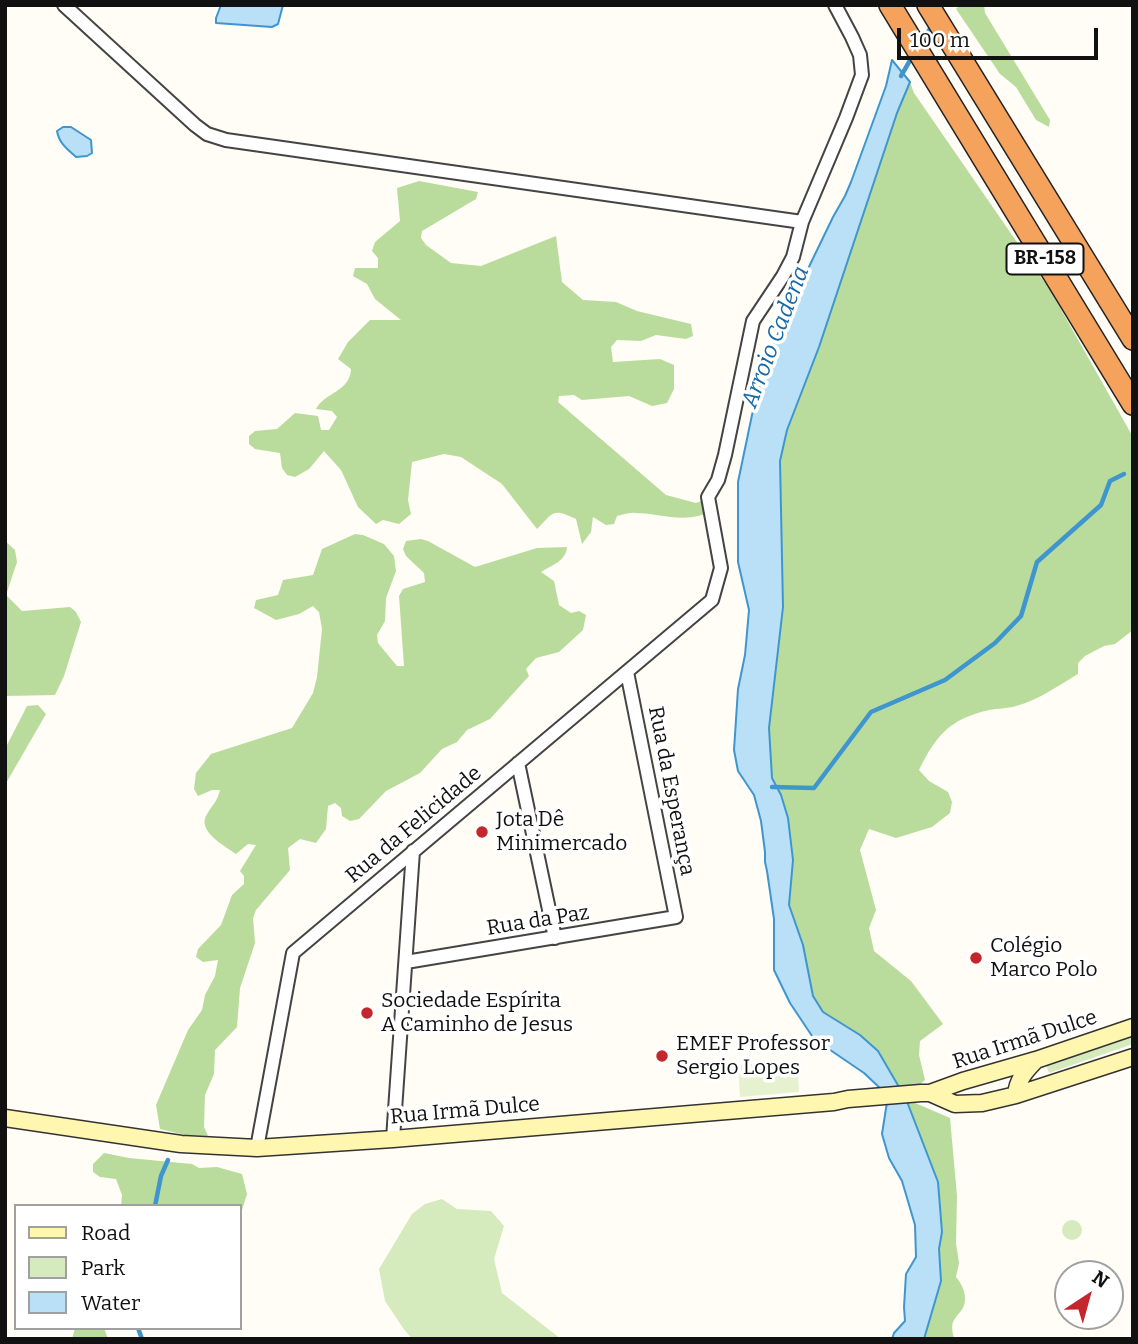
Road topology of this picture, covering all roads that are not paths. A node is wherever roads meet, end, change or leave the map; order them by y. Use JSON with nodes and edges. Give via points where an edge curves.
{"nodes":[{"id":1,"x":64,"y":5,"type":"edge"},
{"id":2,"x":835,"y":5,"type":"edge"},
{"id":3,"x":928,"y":5,"type":"edge"},
{"id":4,"x":891,"y":8,"type":"edge"},
{"id":5,"x":802,"y":222,"type":"junction"},
{"id":6,"x":1133,"y":339,"type":"edge"},
{"id":7,"x":1133,"y":404,"type":"edge"},
{"id":8,"x":627,"y":672,"type":"junction"},
{"id":9,"x":518,"y":764,"type":"junction"},
{"id":10,"x":413,"y":851,"type":"junction"},
{"id":11,"x":676,"y":918,"type":"joint"},
{"id":12,"x":555,"y":938,"type":"junction"},
{"id":13,"x":405,"y":962,"type":"junction"},
{"id":14,"x":1133,"y":1027,"type":"edge"},
{"id":15,"x":1133,"y":1057,"type":"edge"},
{"id":16,"x":1036,"y":1060,"type":"junction"},
{"id":17,"x":925,"y":1093,"type":"junction"},
{"id":18,"x":1016,"y":1095,"type":"junction"},
{"id":19,"x":5,"y":1118,"type":"edge"},
{"id":20,"x":393,"y":1139,"type":"junction"},
{"id":21,"x":257,"y":1147,"type":"junction"}],
"edges":[{"from":1,"to":5,"type":"street","via":[[195,125],[226,140]]},
{"from":2,"to":5,"type":"street","via":[[860,55],[862,75]]},
{"from":3,"to":6,"type":"highway","number":"BR-158"},
{"from":4,"to":7,"type":"highway","number":"BR-158"},
{"from":5,"to":8,"type":"street","name":"Rua da Felicidade","via":[[793,257],[753,321],[725,455],[708,497],[721,568],[712,600]]},
{"from":8,"to":9,"type":"street","name":"Rua da Felicidade"},
{"from":8,"to":11,"type":"street","name":"Rua da Esperança"},
{"from":9,"to":10,"type":"street","name":"Rua da Felicidade"},
{"from":9,"to":12,"type":"street"},
{"from":10,"to":13,"type":"street"},
{"from":10,"to":21,"type":"street","name":"Rua da Felicidade","via":[[293,953]]},
{"from":11,"to":12,"type":"street","name":"Rua da Paz"},
{"from":12,"to":13,"type":"street","name":"Rua da Paz"},
{"from":13,"to":20,"type":"street"},
{"from":14,"to":16,"type":"street","name":"Rua Irmã Dulce"},
{"from":15,"to":18,"type":"street","name":"Rua Irmã Dulce"},
{"from":16,"to":17,"type":"street","name":"Rua Irmã Dulce"},
{"from":16,"to":18,"type":"street","via":[[1022,1075]]},
{"from":17,"to":18,"type":"street","name":"Rua Irmã Dulce","via":[[956,1104]]},
{"from":17,"to":20,"type":"street","name":"Rua Irmã Dulce"},
{"from":19,"to":21,"type":"street","name":"Rua Irmã Dulce","via":[[181,1143]]},
{"from":20,"to":21,"type":"street","name":"Rua Irmã Dulce"}]}
